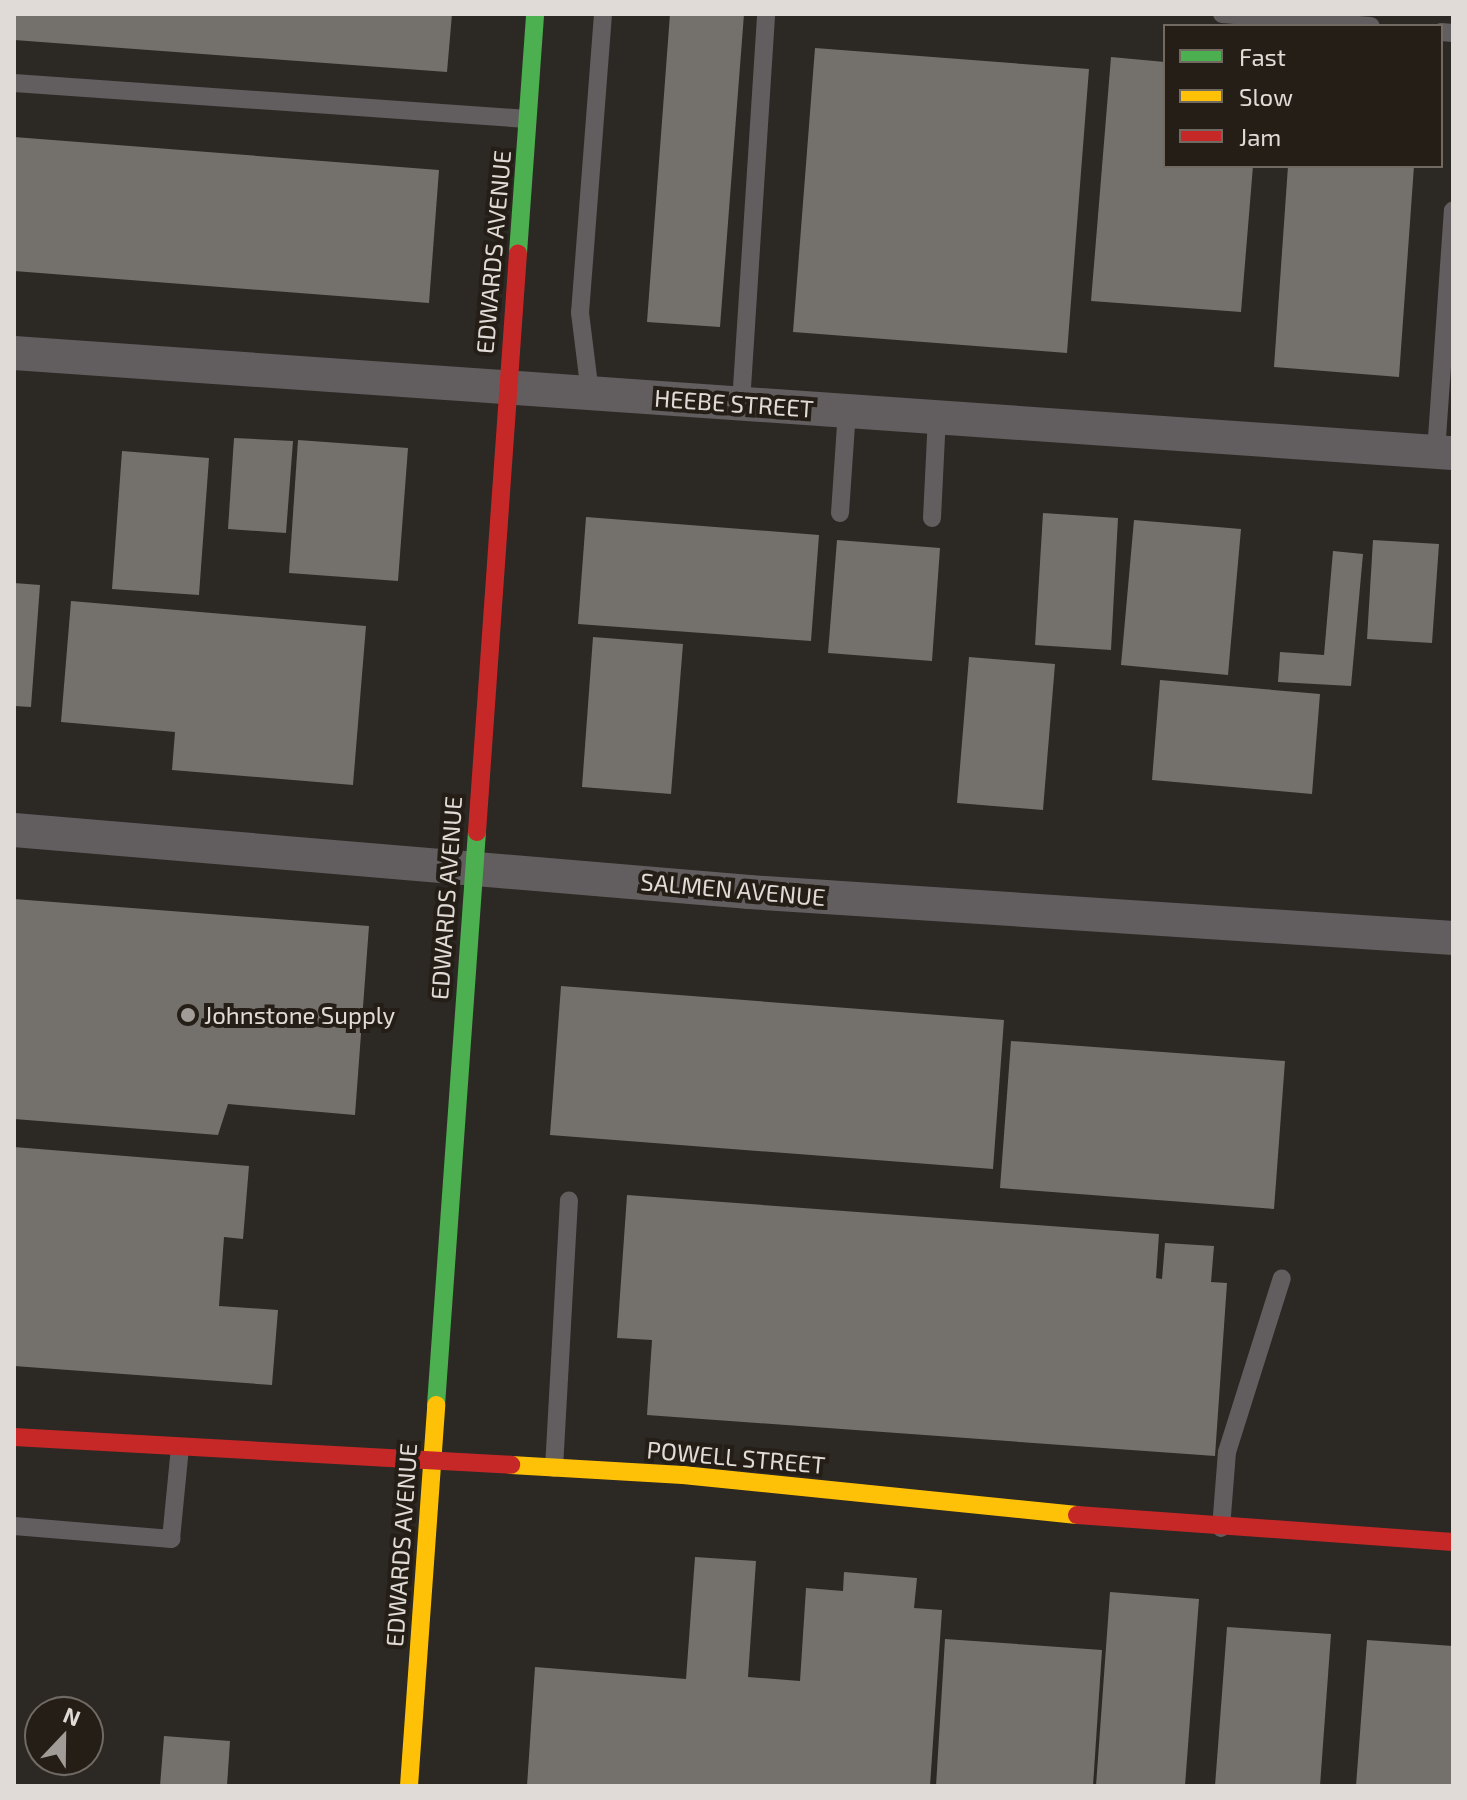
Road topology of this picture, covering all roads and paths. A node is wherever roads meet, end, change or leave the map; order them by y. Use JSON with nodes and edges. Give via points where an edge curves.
{"nodes":[{"id":1,"x":535,"y":14,"type":"edge"},
{"id":2,"x":603,"y":14,"type":"edge"},
{"id":3,"x":766,"y":14,"type":"edge"},
{"id":4,"x":1222,"y":14,"type":"edge"},
{"id":5,"x":1346,"y":24,"type":"edge"},
{"id":6,"x":14,"y":83,"type":"edge"},
{"id":7,"x":527,"y":119,"type":"junction"},
{"id":8,"x":1453,"y":211,"type":"edge"},
{"id":9,"x":14,"y":353,"type":"edge"},
{"id":10,"x":506,"y":387,"type":"junction"},
{"id":11,"x":590,"y":393,"type":"junction"},
{"id":12,"x":741,"y":403,"type":"junction"},
{"id":13,"x":847,"y":411,"type":"junction"},
{"id":14,"x":937,"y":417,"type":"junction"},
{"id":15,"x":1445,"y":452,"type":"edge"},
{"id":16,"x":840,"y":513,"type":"dead end"},
{"id":17,"x":932,"y":518,"type":"dead end"},
{"id":18,"x":14,"y":830,"type":"edge"},
{"id":19,"x":473,"y":867,"type":"junction"},
{"id":20,"x":1453,"y":938,"type":"edge"},
{"id":21,"x":569,"y":1200,"type":"dead end"},
{"id":22,"x":1282,"y":1278,"type":"dead end"},
{"id":23,"x":14,"y":1437,"type":"edge"},
{"id":24,"x":180,"y":1448,"type":"junction"},
{"id":25,"x":430,"y":1462,"type":"junction"},
{"id":26,"x":554,"y":1468,"type":"junction"},
{"id":27,"x":14,"y":1526,"type":"edge"},
{"id":28,"x":1221,"y":1528,"type":"junction"},
{"id":29,"x":1453,"y":1542,"type":"edge"},
{"id":30,"x":409,"y":1786,"type":"edge"}],
"edges":[{"from":1,"to":7,"type":"street","name":"EDWARDS AVENUE"},
{"from":2,"to":11,"type":"lane","via":[[580,313]]},
{"from":3,"to":12,"type":"lane"},
{"from":4,"to":5,"type":"lane"},
{"from":6,"to":7,"type":"lane"},
{"from":7,"to":10,"type":"street","name":"EDWARDS AVENUE"},
{"from":8,"to":15,"type":"lane"},
{"from":9,"to":10,"type":"street","name":"HEEBE STREET"},
{"from":10,"to":11,"type":"street","name":"HEEBE STREET"},
{"from":10,"to":19,"type":"street","name":"EDWARDS AVENUE"},
{"from":11,"to":12,"type":"street","name":"HEEBE STREET"},
{"from":12,"to":13,"type":"street","name":"HEEBE STREET"},
{"from":13,"to":14,"type":"street","name":"HEEBE STREET"},
{"from":13,"to":16,"type":"lane"},
{"from":14,"to":15,"type":"street","name":"HEEBE STREET"},
{"from":14,"to":17,"type":"lane"},
{"from":18,"to":19,"type":"street","name":"SALMEN AVENUE"},
{"from":19,"to":20,"type":"street","name":"SALMEN AVENUE"},
{"from":19,"to":25,"type":"street","name":"EDWARDS AVENUE"},
{"from":21,"to":26,"type":"lane"},
{"from":22,"to":28,"type":"lane","via":[[1227,1452]]},
{"from":23,"to":24,"type":"street","name":"POWELL STREET"},
{"from":24,"to":25,"type":"street","name":"POWELL STREET"},
{"from":24,"to":27,"type":"lane","via":[[171,1539]]},
{"from":25,"to":26,"type":"street","name":"POWELL STREET"},
{"from":25,"to":30,"type":"street","name":"EDWARDS AVENUE"},
{"from":26,"to":28,"type":"street","name":"POWELL STREET"},
{"from":28,"to":29,"type":"street","name":"POWELL STREET"}]}
